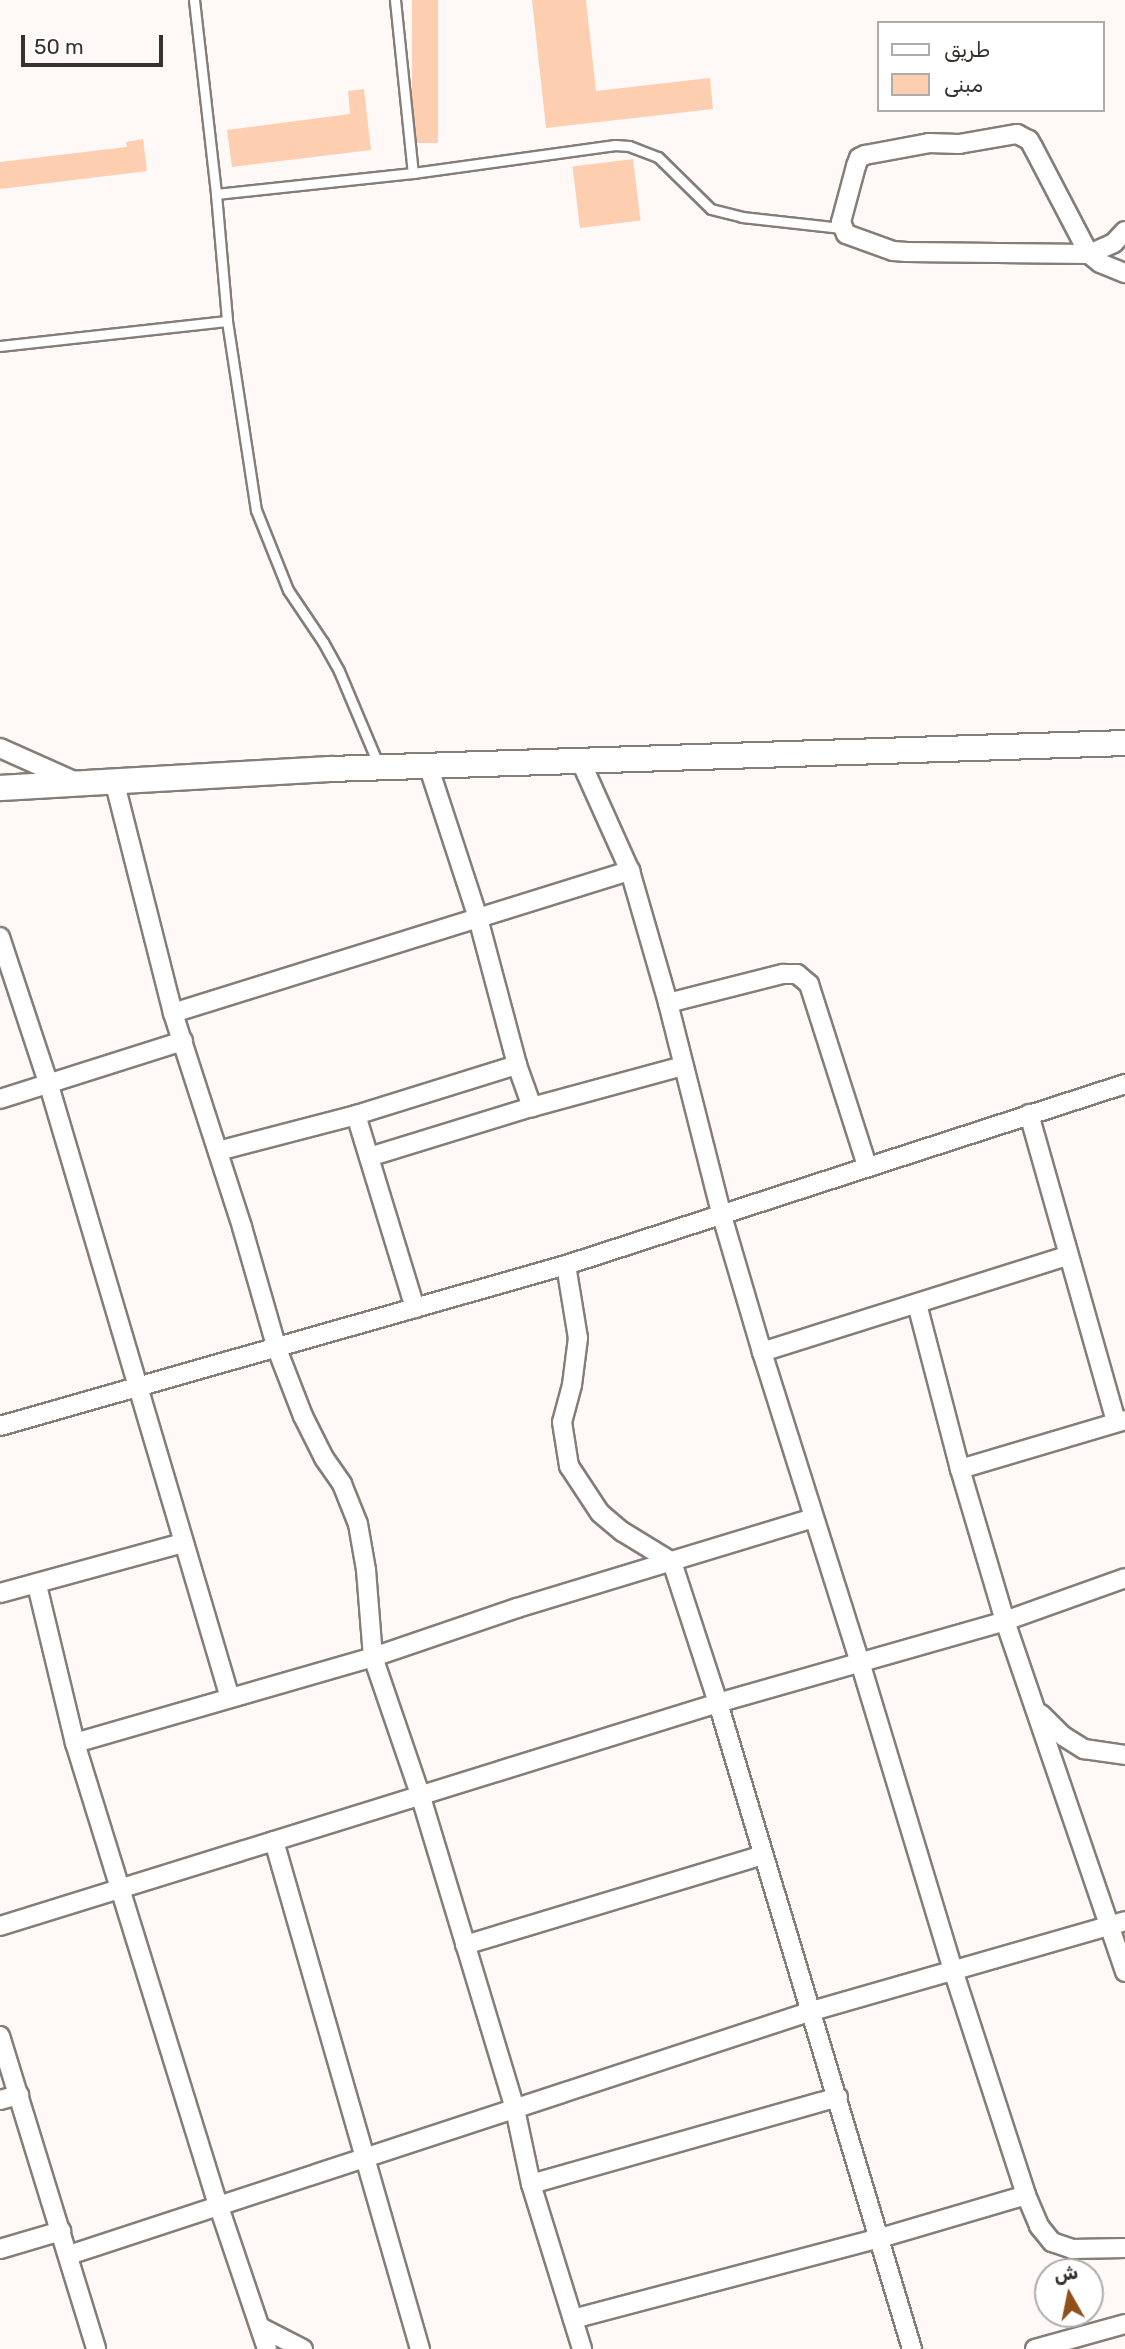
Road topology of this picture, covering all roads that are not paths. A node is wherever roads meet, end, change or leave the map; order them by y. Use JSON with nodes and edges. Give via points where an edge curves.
{"nodes":[{"id":1,"x":194,"y":0,"type":"edge"},
{"id":2,"x":396,"y":0,"type":"edge"},
{"id":3,"x":413,"y":173,"type":"junction"},
{"id":4,"x":216,"y":194,"type":"junction"},
{"id":5,"x":841,"y":228,"type":"junction"},
{"id":6,"x":1125,"y":231,"type":"edge"},
{"id":7,"x":1088,"y":254,"type":"junction"},
{"id":8,"x":1125,"y":274,"type":"edge"},
{"id":9,"x":226,"y":321,"type":"junction"},
{"id":10,"x":0,"y":346,"type":"edge"},
{"id":11,"x":1125,"y":743,"type":"edge"},
{"id":12,"x":0,"y":748,"type":"edge"},
{"id":13,"x":581,"y":762,"type":"junction"},
{"id":14,"x":380,"y":768,"type":"junction"},
{"id":15,"x":429,"y":768,"type":"junction"},
{"id":16,"x":114,"y":780,"type":"junction"},
{"id":17,"x":76,"y":782,"type":"junction"},
{"id":18,"x":0,"y":788,"type":"edge"},
{"id":19,"x":630,"y":871,"type":"junction"},
{"id":20,"x":478,"y":918,"type":"junction"},
{"id":21,"x":0,"y":937,"type":"edge"},
{"id":22,"x":668,"y":1003,"type":"junction"},
{"id":23,"x":173,"y":1013,"type":"junction"},
{"id":24,"x":183,"y":1041,"type":"junction"},
{"id":25,"x":517,"y":1065,"type":"junction"},
{"id":26,"x":683,"y":1066,"type":"junction"},
{"id":27,"x":48,"y":1082,"type":"junction"},
{"id":28,"x":1125,"y":1084,"type":"edge"},
{"id":29,"x":0,"y":1099,"type":"edge"},
{"id":30,"x":532,"y":1107,"type":"junction"},
{"id":31,"x":1029,"y":1114,"type":"junction"},
{"id":32,"x":356,"y":1115,"type":"junction"},
{"id":33,"x":218,"y":1151,"type":"junction"},
{"id":34,"x":369,"y":1157,"type":"junction"},
{"id":35,"x":867,"y":1167,"type":"junction"},
{"id":36,"x":722,"y":1216,"type":"junction"},
{"id":37,"x":1068,"y":1256,"type":"junction"},
{"id":38,"x":566,"y":1265,"type":"junction"},
{"id":39,"x":918,"y":1304,"type":"junction"},
{"id":40,"x":415,"y":1308,"type":"junction"},
{"id":41,"x":277,"y":1349,"type":"junction"},
{"id":42,"x":762,"y":1352,"type":"junction"},
{"id":43,"x":136,"y":1385,"type":"junction"},
{"id":44,"x":1121,"y":1421,"type":"edge"},
{"id":45,"x":0,"y":1426,"type":"edge"},
{"id":46,"x":960,"y":1469,"type":"junction"},
{"id":47,"x":814,"y":1518,"type":"junction"},
{"id":48,"x":183,"y":1543,"type":"junction"},
{"id":49,"x":672,"y":1562,"type":"junction"},
{"id":50,"x":1125,"y":1578,"type":"edge"},
{"id":51,"x":37,"y":1584,"type":"junction"},
{"id":52,"x":0,"y":1593,"type":"edge"},
{"id":53,"x":1005,"y":1620,"type":"junction"},
{"id":54,"x":373,"y":1657,"type":"junction"},
{"id":55,"x":860,"y":1662,"type":"junction"},
{"id":56,"x":230,"y":1698,"type":"junction"},
{"id":57,"x":718,"y":1703,"type":"junction"},
{"id":58,"x":1037,"y":1709,"type":"junction"},
{"id":59,"x":75,"y":1743,"type":"junction"},
{"id":60,"x":1125,"y":1755,"type":"edge"},
{"id":61,"x":420,"y":1794,"type":"junction"},
{"id":62,"x":274,"y":1841,"type":"junction"},
{"id":63,"x":763,"y":1855,"type":"junction"},
{"id":64,"x":119,"y":1887,"type":"junction"},
{"id":65,"x":1125,"y":1922,"type":"edge"},
{"id":66,"x":0,"y":1926,"type":"edge"},
{"id":67,"x":1107,"y":1927,"type":"junction"},
{"id":68,"x":465,"y":1945,"type":"junction"},
{"id":69,"x":953,"y":1970,"type":"junction"},
{"id":70,"x":1125,"y":1972,"type":"edge"},
{"id":71,"x":812,"y":2011,"type":"junction"},
{"id":72,"x":0,"y":2036,"type":"edge"},
{"id":73,"x":19,"y":2095,"type":"junction"},
{"id":74,"x":838,"y":2097,"type":"junction"},
{"id":75,"x":0,"y":2100,"type":"edge"},
{"id":76,"x":515,"y":2109,"type":"junction"},
{"id":77,"x":363,"y":2156,"type":"junction"},
{"id":78,"x":531,"y":2184,"type":"junction"},
{"id":79,"x":1026,"y":2194,"type":"junction"},
{"id":80,"x":219,"y":2207,"type":"junction"},
{"id":81,"x":61,"y":2231,"type":"junction"},
{"id":82,"x":880,"y":2238,"type":"junction"},
{"id":83,"x":1125,"y":2248,"type":"edge"},
{"id":84,"x":0,"y":2249,"type":"edge"},
{"id":85,"x":69,"y":2255,"type":"junction"},
{"id":86,"x":573,"y":2319,"type":"junction"},
{"id":87,"x":1125,"y":2324,"type":"edge"},
{"id":88,"x":262,"y":2328,"type":"junction"},
{"id":89,"x":96,"y":2349,"type":"edge"},
{"id":90,"x":267,"y":2349,"type":"edge"},
{"id":91,"x":303,"y":2349,"type":"edge"},
{"id":92,"x":420,"y":2349,"type":"edge"},
{"id":93,"x":582,"y":2349,"type":"edge"},
{"id":94,"x":912,"y":2349,"type":"edge"},
{"id":95,"x":1035,"y":2349,"type":"edge"}],
"edges":[{"from":1,"to":4,"type":"lane"},
{"from":2,"to":3,"type":"lane"},
{"from":3,"to":4,"type":"lane"},
{"from":3,"to":5,"type":"lane","via":[[629,146],[658,157],[711,209]]},
{"from":4,"to":9,"type":"lane"},
{"from":5,"to":7,"type":"street","via":[[892,251]]},
{"from":5,"to":7,"type":"street","via":[[859,158],[929,143],[959,144],[1017,134],[1029,140]]},
{"from":6,"to":7,"type":"street","via":[[1114,243]]},
{"from":7,"to":8,"type":"street"},
{"from":9,"to":10,"type":"lane"},
{"from":9,"to":14,"type":"lane","via":[[256,510],[288,590],[338,671]]},
{"from":11,"to":13,"type":"main road"},
{"from":12,"to":17,"type":"street"},
{"from":13,"to":15,"type":"main road"},
{"from":13,"to":19,"type":"street"},
{"from":14,"to":15,"type":"main road"},
{"from":14,"to":16,"type":"main road"},
{"from":15,"to":20,"type":"street"},
{"from":16,"to":17,"type":"main road"},
{"from":16,"to":23,"type":"street"},
{"from":17,"to":18,"type":"main road"},
{"from":19,"to":20,"type":"street"},
{"from":19,"to":22,"type":"street"},
{"from":20,"to":23,"type":"street"},
{"from":20,"to":25,"type":"street"},
{"from":21,"to":27,"type":"street"},
{"from":22,"to":26,"type":"street"},
{"from":22,"to":35,"type":"street","via":[[797,974],[809,984]]},
{"from":23,"to":24,"type":"street"},
{"from":24,"to":27,"type":"street"},
{"from":24,"to":33,"type":"street"},
{"from":25,"to":30,"type":"street"},
{"from":25,"to":32,"type":"street"},
{"from":26,"to":30,"type":"street"},
{"from":26,"to":36,"type":"street"},
{"from":27,"to":29,"type":"street"},
{"from":27,"to":43,"type":"street"},
{"from":28,"to":31,"type":"street"},
{"from":30,"to":34,"type":"street"},
{"from":31,"to":35,"type":"street"},
{"from":31,"to":37,"type":"street"},
{"from":32,"to":33,"type":"street"},
{"from":32,"to":34,"type":"street"},
{"from":33,"to":41,"type":"street"},
{"from":34,"to":40,"type":"street"},
{"from":35,"to":36,"type":"street"},
{"from":36,"to":38,"type":"street"},
{"from":36,"to":42,"type":"street"},
{"from":37,"to":39,"type":"street"},
{"from":37,"to":44,"type":"street"},
{"from":38,"to":40,"type":"street"},
{"from":38,"to":49,"type":"street","via":[[578,1338],[562,1422],[569,1466],[600,1513]]},
{"from":39,"to":42,"type":"street"},
{"from":39,"to":46,"type":"street"},
{"from":40,"to":41,"type":"street"},
{"from":41,"to":43,"type":"street"},
{"from":41,"to":54,"type":"street","via":[[303,1416],[342,1484],[358,1524]]},
{"from":42,"to":47,"type":"street"},
{"from":43,"to":45,"type":"street"},
{"from":43,"to":48,"type":"street"},
{"from":44,"to":46,"type":"street"},
{"from":46,"to":53,"type":"street"},
{"from":47,"to":49,"type":"street"},
{"from":47,"to":55,"type":"street"},
{"from":48,"to":51,"type":"street"},
{"from":48,"to":56,"type":"street"},
{"from":49,"to":54,"type":"street"},
{"from":49,"to":57,"type":"street"},
{"from":50,"to":53,"type":"street"},
{"from":51,"to":52,"type":"street"},
{"from":51,"to":59,"type":"street"},
{"from":53,"to":55,"type":"street"},
{"from":53,"to":58,"type":"street"},
{"from":54,"to":56,"type":"street"},
{"from":54,"to":61,"type":"street"},
{"from":55,"to":57,"type":"street"},
{"from":55,"to":69,"type":"street"},
{"from":56,"to":59,"type":"street"},
{"from":57,"to":61,"type":"street"},
{"from":57,"to":63,"type":"street"},
{"from":58,"to":60,"type":"street","via":[[1063,1737],[1084,1749]]},
{"from":58,"to":67,"type":"street"},
{"from":59,"to":64,"type":"street"},
{"from":61,"to":62,"type":"street"},
{"from":61,"to":68,"type":"street"},
{"from":62,"to":64,"type":"street"},
{"from":62,"to":77,"type":"street"},
{"from":63,"to":68,"type":"street"},
{"from":63,"to":71,"type":"street"},
{"from":64,"to":66,"type":"street"},
{"from":64,"to":80,"type":"street"},
{"from":65,"to":67,"type":"street"},
{"from":67,"to":69,"type":"street"},
{"from":67,"to":70,"type":"street"},
{"from":68,"to":76,"type":"street"},
{"from":69,"to":71,"type":"street"},
{"from":69,"to":79,"type":"street"},
{"from":71,"to":74,"type":"street"},
{"from":71,"to":76,"type":"street"},
{"from":72,"to":73,"type":"street"},
{"from":73,"to":75,"type":"street"},
{"from":73,"to":81,"type":"street"},
{"from":74,"to":78,"type":"street"},
{"from":74,"to":82,"type":"street"},
{"from":76,"to":77,"type":"street"},
{"from":76,"to":78,"type":"street"},
{"from":77,"to":80,"type":"street"},
{"from":77,"to":92,"type":"street"},
{"from":78,"to":86,"type":"street"},
{"from":79,"to":82,"type":"street"},
{"from":79,"to":83,"type":"street","via":[[1039,2226],[1052,2242],[1072,2249]]},
{"from":80,"to":85,"type":"street"},
{"from":80,"to":88,"type":"street"},
{"from":81,"to":84,"type":"street"},
{"from":81,"to":85,"type":"street"},
{"from":82,"to":86,"type":"street"},
{"from":82,"to":94,"type":"street"},
{"from":85,"to":89,"type":"street"},
{"from":86,"to":93,"type":"street"},
{"from":87,"to":95,"type":"street"},
{"from":88,"to":90,"type":"street"},
{"from":88,"to":91,"type":"street"}]}
